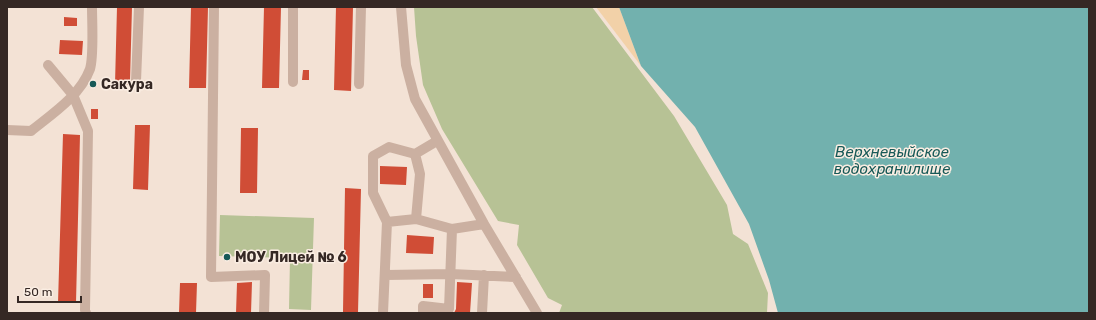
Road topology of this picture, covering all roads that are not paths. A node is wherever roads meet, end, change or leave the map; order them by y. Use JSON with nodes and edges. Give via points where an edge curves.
{"nodes":[{"id":1,"x":92,"y":7,"type":"edge"},
{"id":2,"x":139,"y":7,"type":"edge"},
{"id":3,"x":214,"y":7,"type":"edge"},
{"id":4,"x":293,"y":7,"type":"edge"},
{"id":5,"x":361,"y":7,"type":"edge"},
{"id":6,"x":401,"y":7,"type":"edge"},
{"id":7,"x":48,"y":64,"type":"dead end"},
{"id":8,"x":136,"y":81,"type":"dead end"},
{"id":9,"x":293,"y":82,"type":"dead end"},
{"id":10,"x":359,"y":84,"type":"dead end"},
{"id":11,"x":73,"y":95,"type":"junction"},
{"id":12,"x":7,"y":130,"type":"edge"},
{"id":13,"x":437,"y":141,"type":"junction"},
{"id":14,"x":415,"y":154,"type":"junction"},
{"id":15,"x":416,"y":219,"type":"junction"},
{"id":16,"x":387,"y":222,"type":"junction"},
{"id":17,"x":484,"y":224,"type":"junction"},
{"id":18,"x":452,"y":229,"type":"junction"},
{"id":19,"x":451,"y":274,"type":"junction"},
{"id":20,"x":386,"y":275,"type":"junction"},
{"id":21,"x":484,"y":275,"type":"junction"},
{"id":22,"x":516,"y":277,"type":"junction"},
{"id":23,"x":86,"y":313,"type":"edge"},
{"id":24,"x":264,"y":313,"type":"edge"},
{"id":25,"x":383,"y":313,"type":"edge"},
{"id":26,"x":423,"y":313,"type":"edge"},
{"id":27,"x":482,"y":313,"type":"edge"},
{"id":28,"x":537,"y":313,"type":"edge"}],
"edges":[{"from":1,"to":11,"type":"street","via":[[90,68]]},
{"from":2,"to":8,"type":"street"},
{"from":3,"to":24,"type":"street","via":[[211,277],[265,275]]},
{"from":4,"to":9,"type":"street"},
{"from":5,"to":10,"type":"street"},
{"from":6,"to":13,"type":"street","via":[[406,64],[415,99]]},
{"from":7,"to":11,"type":"street"},
{"from":11,"to":12,"type":"street","via":[[30,130]]},
{"from":11,"to":23,"type":"street","via":[[88,131]]},
{"from":13,"to":14,"type":"street"},
{"from":13,"to":17,"type":"street"},
{"from":14,"to":15,"type":"street","via":[[420,174]]},
{"from":14,"to":16,"type":"street","via":[[389,148],[373,156],[373,193]]},
{"from":15,"to":16,"type":"street"},
{"from":15,"to":18,"type":"street"},
{"from":16,"to":20,"type":"street"},
{"from":17,"to":18,"type":"street"},
{"from":17,"to":22,"type":"street"},
{"from":18,"to":19,"type":"street"},
{"from":19,"to":20,"type":"street"},
{"from":19,"to":21,"type":"street"},
{"from":19,"to":26,"type":"street","via":[[449,309],[423,306]]},
{"from":20,"to":25,"type":"street"},
{"from":21,"to":22,"type":"street"},
{"from":21,"to":27,"type":"street"},
{"from":22,"to":28,"type":"street"}]}
